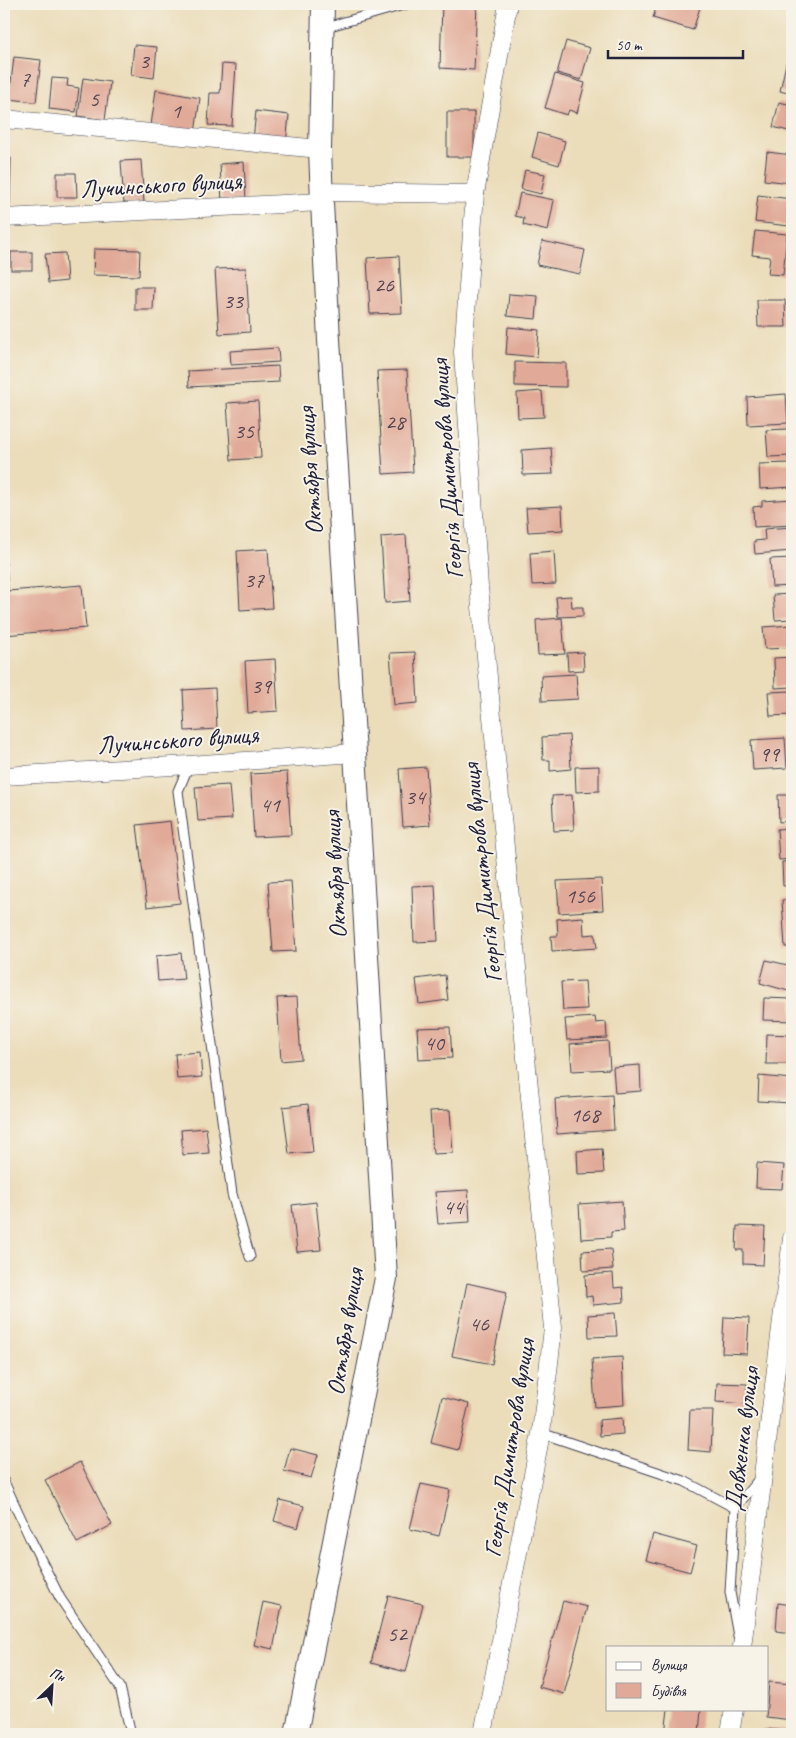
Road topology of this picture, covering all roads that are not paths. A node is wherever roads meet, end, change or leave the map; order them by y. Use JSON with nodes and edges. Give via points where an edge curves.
{"nodes":[{"id":1,"x":323,"y":4,"type":"edge"},
{"id":2,"x":407,"y":4,"type":"edge"},
{"id":3,"x":508,"y":4,"type":"edge"},
{"id":4,"x":323,"y":28,"type":"junction"},
{"id":5,"x":4,"y":119,"type":"edge"},
{"id":6,"x":320,"y":149,"type":"junction"},
{"id":7,"x":475,"y":194,"type":"junction"},
{"id":8,"x":322,"y":197,"type":"junction"},
{"id":9,"x":4,"y":218,"type":"edge"},
{"id":10,"x":356,"y":753,"type":"junction"},
{"id":11,"x":190,"y":765,"type":"junction"},
{"id":12,"x":4,"y":776,"type":"edge"},
{"id":13,"x":792,"y":1238,"type":"edge"},
{"id":14,"x":250,"y":1257,"type":"dead end"},
{"id":15,"x":541,"y":1433,"type":"junction"},
{"id":16,"x":762,"y":1475,"type":"junction"},
{"id":17,"x":4,"y":1482,"type":"edge"},
{"id":18,"x":735,"y":1508,"type":"junction"},
{"id":19,"x":741,"y":1646,"type":"edge"},
{"id":20,"x":741,"y":1646,"type":"edge"},
{"id":21,"x":734,"y":1710,"type":"edge"},
{"id":22,"x":131,"y":1734,"type":"edge"},
{"id":23,"x":296,"y":1734,"type":"edge"},
{"id":24,"x":483,"y":1734,"type":"edge"},
{"id":25,"x":730,"y":1734,"type":"edge"}],
"edges":[{"from":1,"to":4,"type":"street","name":"Октября вулиця"},
{"from":2,"to":4,"type":"lane"},
{"from":3,"to":7,"type":"street","name":"Георгія Димитрова вулиця"},
{"from":4,"to":6,"type":"street","name":"Октября вулиця"},
{"from":5,"to":6,"type":"street","name":"Лучинського вулиця"},
{"from":6,"to":8,"type":"street","name":"Октября вулиця"},
{"from":7,"to":8,"type":"street","name":"Лучинського вулиця"},
{"from":7,"to":15,"type":"street","name":"Георгія Димитрова вулиця","via":[[463,352],[479,587],[553,1328]]},
{"from":8,"to":9,"type":"street","name":"Лучинського вулиця"},
{"from":8,"to":10,"type":"street","name":"Октября вулиця","via":[[328,340]]},
{"from":10,"to":11,"type":"street","name":"Лучинського вулиця"},
{"from":10,"to":23,"type":"street","name":"Октября вулиця","via":[[386,1278]]},
{"from":11,"to":12,"type":"street","name":"Лучинського вулиця"},
{"from":11,"to":14,"type":"lane","via":[[178,791],[232,1194]]},
{"from":13,"to":16,"type":"street","name":"Довженка вулиця"},
{"from":15,"to":18,"type":"lane","via":[[684,1480]]},
{"from":15,"to":24,"type":"street","name":"Георгія Димитрова вулиця"},
{"from":16,"to":18,"type":"lane"},
{"from":16,"to":19,"type":"street","name":"Довженка вулиця"},
{"from":17,"to":22,"type":"lane","via":[[60,1598],[120,1686]]},
{"from":18,"to":20,"type":"lane","via":[[730,1592]]},
{"from":21,"to":25,"type":"street"}]}
